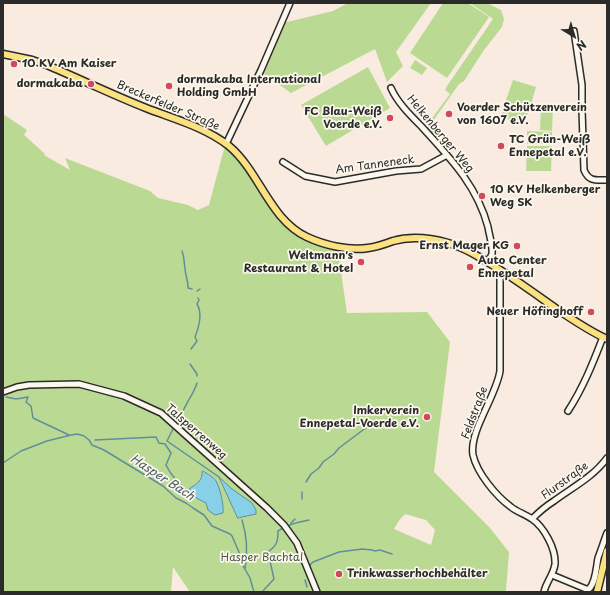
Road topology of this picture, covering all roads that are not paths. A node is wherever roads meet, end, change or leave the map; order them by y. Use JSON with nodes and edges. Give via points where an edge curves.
{"nodes":[{"id":1,"x":290,"y":3,"type":"edge"},
{"id":2,"x":574,"y":31,"type":"dead end"},
{"id":3,"x":3,"y":54,"type":"edge"},
{"id":4,"x":391,"y":88,"type":"dead end"},
{"id":5,"x":226,"y":144,"type":"junction"},
{"id":6,"x":447,"y":155,"type":"junction"},
{"id":7,"x":283,"y":162,"type":"dead end"},
{"id":8,"x":607,"y":180,"type":"edge"},
{"id":9,"x":488,"y":262,"type":"junction"},
{"id":10,"x":500,"y":270,"type":"junction"},
{"id":11,"x":606,"y":336,"type":"edge"},
{"id":12,"x":3,"y":392,"type":"edge"},
{"id":13,"x":568,"y":411,"type":"dead end"},
{"id":14,"x":607,"y":458,"type":"edge"},
{"id":15,"x":532,"y":519,"type":"junction"},
{"id":16,"x":607,"y":533,"type":"edge"},
{"id":17,"x":607,"y":551,"type":"edge"},
{"id":18,"x":552,"y":575,"type":"junction"},
{"id":19,"x":317,"y":592,"type":"edge"},
{"id":20,"x":544,"y":592,"type":"edge"},
{"id":21,"x":597,"y":592,"type":"edge"}],
"edges":[{"from":1,"to":5,"type":"street"},
{"from":2,"to":8,"type":"street","via":[[582,85],[584,170],[592,180]]},
{"from":3,"to":5,"type":"main road","name":"Breckerfelder Straße","via":[[47,65],[146,108],[200,128]]},
{"from":4,"to":6,"type":"street","name":"Helkenberger Weg","via":[[414,119]]},
{"from":5,"to":9,"type":"main road","name":"Breckerfelder Straße","via":[[240,158],[280,215],[294,229],[311,239],[360,249],[404,239],[422,238],[458,246]]},
{"from":6,"to":7,"type":"street","name":"Am Tanneneck","via":[[421,169],[336,182],[305,176]]},
{"from":6,"to":9,"type":"street","name":"Helkenberger Weg","via":[[476,195],[483,210],[491,238],[492,254]]},
{"from":9,"to":10,"type":"main road","name":"Breckerfelder Straße"},
{"from":10,"to":11,"type":"main road","name":"Breckerfelder Straße","via":[[583,327]]},
{"from":10,"to":15,"type":"street","name":"Feldstraße","via":[[500,372],[475,437],[473,455],[479,471],[504,501]]},
{"from":11,"to":13,"type":"street","via":[[582,388]]},
{"from":12,"to":19,"type":"street","name":"Talsperrenweg","via":[[17,387],[79,384],[124,396],[161,413],[281,521],[297,543]]},
{"from":14,"to":15,"type":"street","name":"Flurstraße","via":[[590,477]]},
{"from":15,"to":18,"type":"street","name":"Feldstraße","via":[[545,533],[554,552],[555,566]]},
{"from":16,"to":18,"type":"street","via":[[592,587],[586,589]]},
{"from":17,"to":21,"type":"main road"},
{"from":18,"to":20,"type":"street","name":"Feldstraße"}]}
